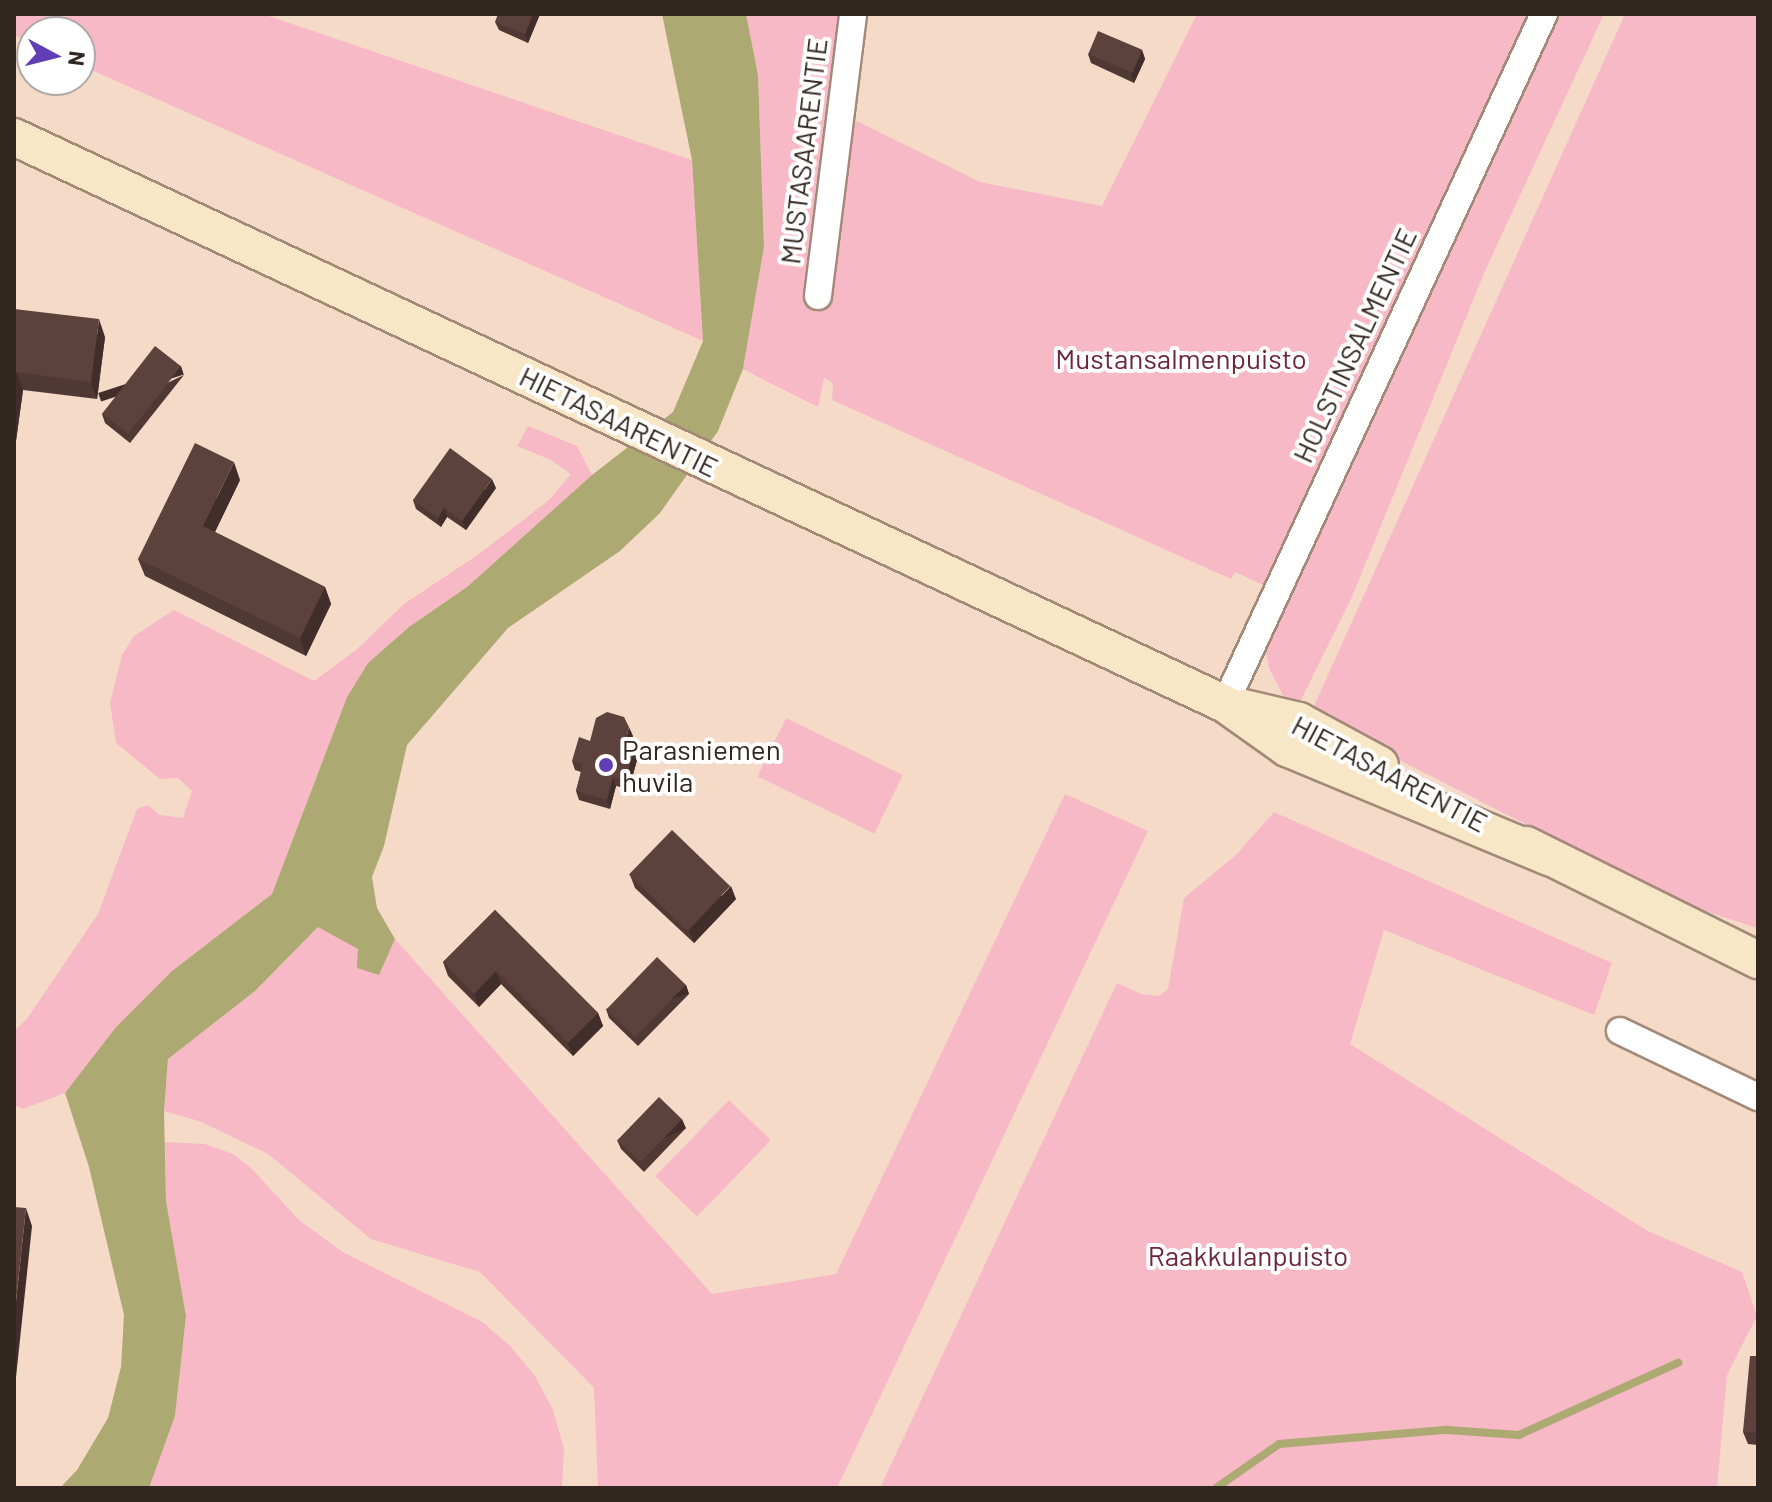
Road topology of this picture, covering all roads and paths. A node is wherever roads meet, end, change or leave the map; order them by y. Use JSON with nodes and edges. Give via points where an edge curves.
{"nodes":[{"id":1,"x":853,"y":14,"type":"edge"},
{"id":2,"x":1544,"y":14,"type":"edge"},
{"id":3,"x":14,"y":137,"type":"edge"},
{"id":4,"x":818,"y":296,"type":"dead end"},
{"id":5,"x":1225,"y":704,"type":"junction"},
{"id":6,"x":1758,"y":960,"type":"edge"},
{"id":7,"x":1620,"y":1031,"type":"dead end"},
{"id":8,"x":1758,"y":1097,"type":"edge"}],
"edges":[{"from":1,"to":4,"type":"street","name":"MUSTASAARENTIE"},
{"from":2,"to":5,"type":"street","name":"HOLSTINSALMENTIE"},
{"from":3,"to":5,"type":"street","name":"HIETASAARENTIE"},
{"from":5,"to":6,"type":"street","name":"HIETASAARENTIE","via":[[1287,748],[1549,857]]},
{"from":7,"to":8,"type":"street"}]}
